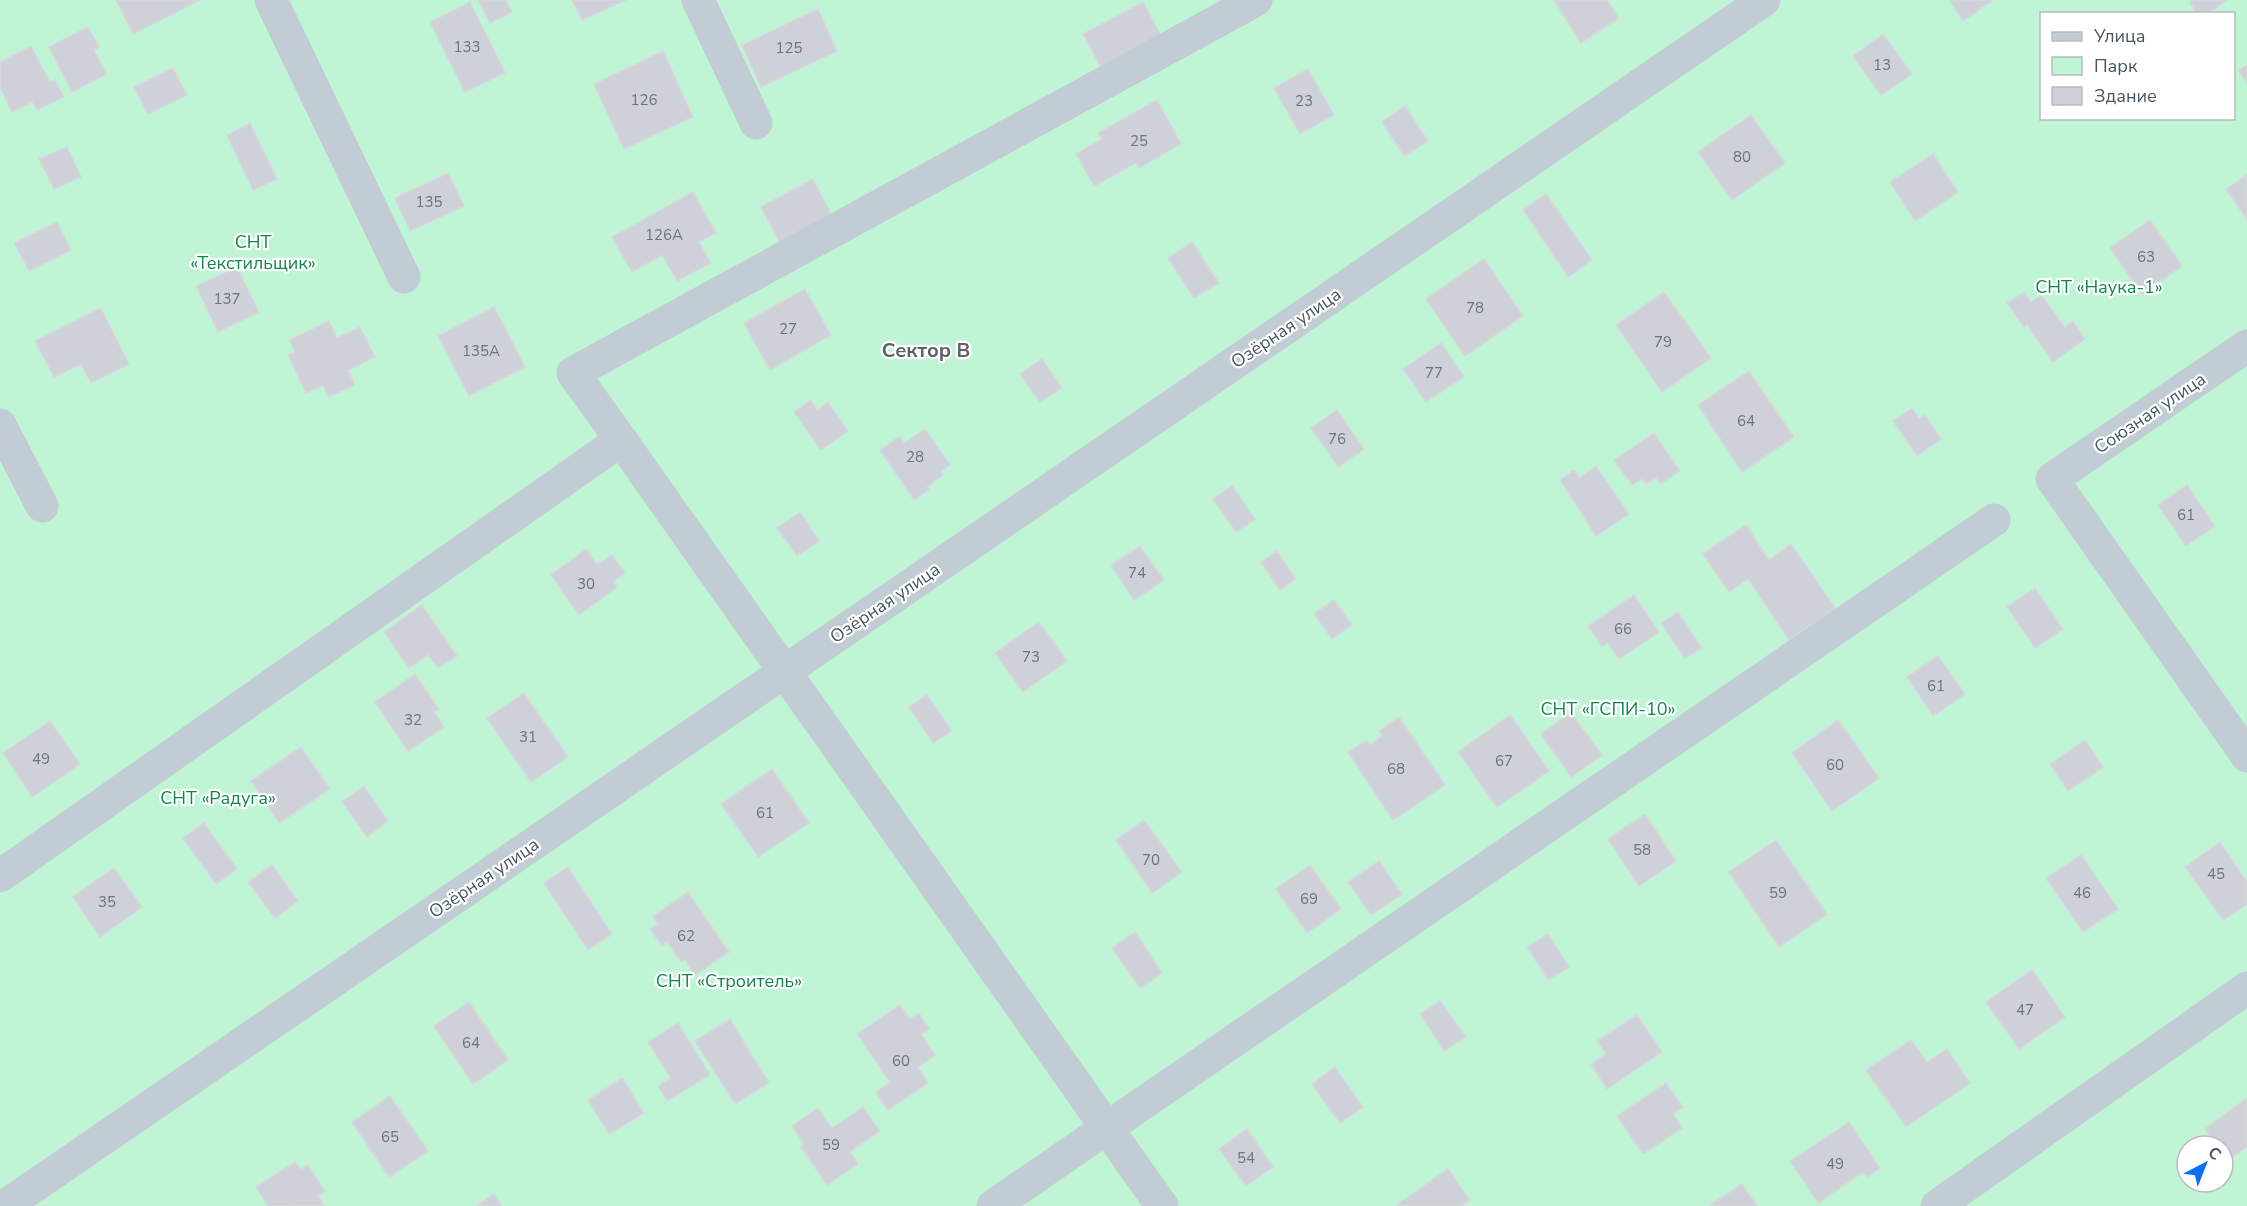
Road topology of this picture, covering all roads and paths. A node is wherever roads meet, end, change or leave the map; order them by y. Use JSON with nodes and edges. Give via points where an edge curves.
{"nodes":[{"id":1,"x":271,"y":0,"type":"edge"},
{"id":2,"x":698,"y":0,"type":"edge"},
{"id":3,"x":1256,"y":0,"type":"edge"},
{"id":4,"x":1764,"y":0,"type":"edge"},
{"id":5,"x":756,"y":123,"type":"dead end"},
{"id":6,"x":404,"y":277,"type":"dead end"},
{"id":7,"x":2247,"y":346,"type":"edge"},
{"id":8,"x":0,"y":425,"type":"edge"},
{"id":9,"x":621,"y":440,"type":"junction"},
{"id":10,"x":42,"y":506,"type":"dead end"},
{"id":11,"x":1994,"y":520,"type":"dead end"},
{"id":12,"x":784,"y":672,"type":"junction"},
{"id":13,"x":2247,"y":756,"type":"edge"},
{"id":14,"x":0,"y":876,"type":"edge"},
{"id":15,"x":2247,"y":988,"type":"edge"},
{"id":16,"x":1107,"y":1129,"type":"junction"},
{"id":17,"x":5,"y":1206,"type":"edge"},
{"id":18,"x":993,"y":1206,"type":"edge"},
{"id":19,"x":1162,"y":1206,"type":"edge"},
{"id":20,"x":1937,"y":1206,"type":"edge"}],
"edges":[{"from":1,"to":6,"type":"street"},
{"from":2,"to":5,"type":"street"},
{"from":3,"to":9,"type":"street","via":[[573,373]]},
{"from":4,"to":12,"type":"street","name":"Озёрная улица"},
{"from":7,"to":13,"type":"street","name":"Союзная улица","via":[[2052,479]]},
{"from":8,"to":10,"type":"street"},
{"from":9,"to":12,"type":"street"},
{"from":9,"to":14,"type":"street"},
{"from":11,"to":16,"type":"street"},
{"from":12,"to":16,"type":"street"},
{"from":12,"to":17,"type":"street","name":"Озёрная улица"},
{"from":15,"to":20,"type":"street"},
{"from":16,"to":18,"type":"street"},
{"from":16,"to":19,"type":"street"}]}
